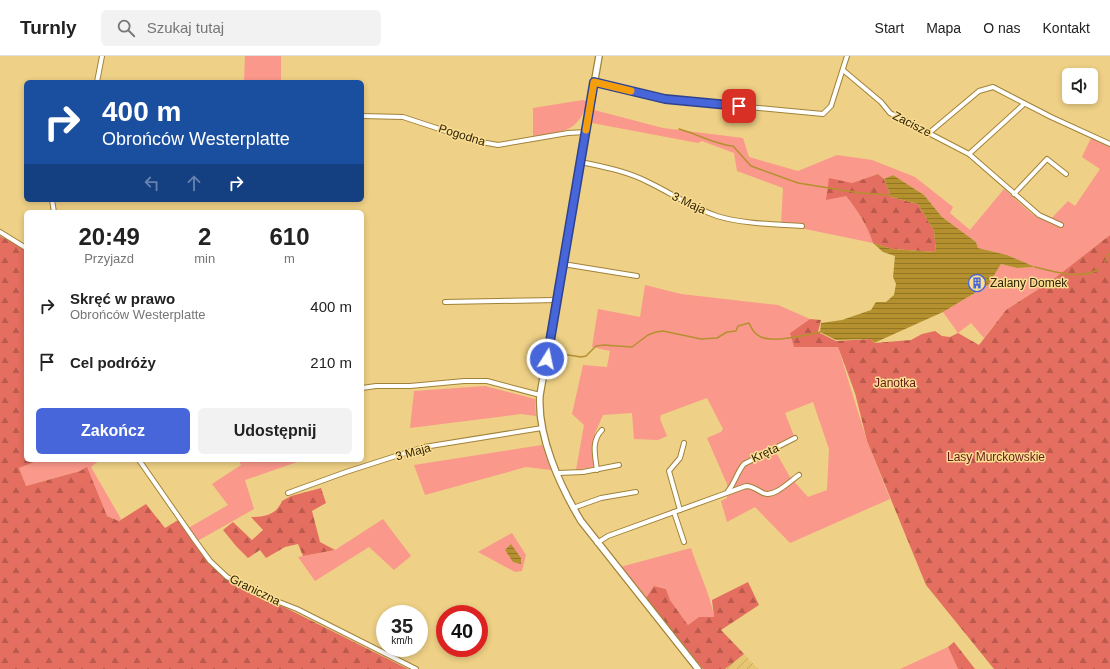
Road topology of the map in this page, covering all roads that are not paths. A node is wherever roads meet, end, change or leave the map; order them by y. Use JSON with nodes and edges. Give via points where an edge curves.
{"nodes":[{"id":1,"x":102,"y":56,"type":"edge"},
{"id":2,"x":599,"y":56,"type":"edge"},
{"id":3,"x":847,"y":56,"type":"edge"},
{"id":4,"x":843,"y":70,"type":"junction"},
{"id":5,"x":97,"y":80,"type":"edge"},
{"id":6,"x":594,"y":82,"type":"junction"},
{"id":7,"x":1024,"y":104,"type":"junction"},
{"id":8,"x":364,"y":116,"type":"edge"},
{"id":9,"x":586,"y":132,"type":"junction"},
{"id":10,"x":929,"y":133,"type":"junction"},
{"id":11,"x":1110,"y":144,"type":"edge"},
{"id":12,"x":969,"y":154,"type":"junction"},
{"id":13,"x":581,"y":162,"type":"junction"},
{"id":14,"x":1066,"y":174,"type":"dead end"},
{"id":15,"x":1014,"y":194,"type":"junction"},
{"id":16,"x":1061,"y":225,"type":"dead end"},
{"id":17,"x":802,"y":226,"type":"dead end"},
{"id":18,"x":0,"y":232,"type":"edge"},
{"id":19,"x":24,"y":247,"type":"edge"},
{"id":20,"x":563,"y":264,"type":"junction"},
{"id":21,"x":637,"y":276,"type":"dead end"},
{"id":22,"x":557,"y":300,"type":"junction"},
{"id":23,"x":444,"y":302,"type":"dead end"},
{"id":24,"x":364,"y":388,"type":"edge"},
{"id":25,"x":540,"y":395,"type":"junction"},
{"id":26,"x":542,"y":428,"type":"junction"},
{"id":27,"x":602,"y":430,"type":"dead end"},
{"id":28,"x":795,"y":438,"type":"dead end"},
{"id":29,"x":684,"y":443,"type":"dead end"},
{"id":30,"x":139,"y":462,"type":"edge"},
{"id":31,"x":619,"y":465,"type":"dead end"},
{"id":32,"x":597,"y":470,"type":"junction"},
{"id":33,"x":558,"y":473,"type":"junction"},
{"id":34,"x":799,"y":475,"type":"dead end"},
{"id":35,"x":727,"y":491,"type":"junction"},
{"id":36,"x":636,"y":492,"type":"dead end"},
{"id":37,"x":288,"y":493,"type":"dead end"},
{"id":38,"x":573,"y":508,"type":"junction"},
{"id":39,"x":680,"y":510,"type":"junction"},
{"id":40,"x":674,"y":512,"type":"junction"},
{"id":41,"x":684,"y":542,"type":"dead end"},
{"id":42,"x":597,"y":543,"type":"junction"},
{"id":43,"x":416,"y":669,"type":"edge"},
{"id":44,"x":698,"y":669,"type":"edge"}],
"edges":[{"from":1,"to":5,"type":"street"},
{"from":2,"to":6,"type":"street"},
{"from":3,"to":4,"type":"street"},
{"from":4,"to":6,"type":"street","via":[[831,106],[823,114],[665,99]]},
{"from":4,"to":10,"type":"street","name":"Zacisze","via":[[881,102],[890,114]]},
{"from":6,"to":9,"type":"street"},
{"from":7,"to":10,"type":"street","via":[[992,87],[986,88]]},
{"from":7,"to":11,"type":"street"},
{"from":7,"to":12,"type":"street"},
{"from":8,"to":9,"type":"street","name":"Pogodna","via":[[403,117],[476,141],[498,145]]},
{"from":9,"to":13,"type":"street"},
{"from":10,"to":12,"type":"street","name":"Zacisze"},
{"from":12,"to":15,"type":"street","name":"Zacisze"},
{"from":13,"to":17,"type":"street","name":"3 Maja","via":[[617,169],[648,182],[688,205],[718,216],[742,221]]},
{"from":13,"to":20,"type":"street"},
{"from":14,"to":15,"type":"street","via":[[1047,159]]},
{"from":15,"to":16,"type":"street","name":"Zacisze","via":[[1038,215]]},
{"from":18,"to":19,"type":"street"},
{"from":20,"to":21,"type":"street"},
{"from":20,"to":22,"type":"street"},
{"from":22,"to":23,"type":"street"},
{"from":22,"to":25,"type":"street"},
{"from":24,"to":25,"type":"street","via":[[487,381]]},
{"from":25,"to":26,"type":"street"},
{"from":26,"to":33,"type":"street"},
{"from":26,"to":37,"type":"street","name":"3 Maja","via":[[424,447],[332,476]]},
{"from":27,"to":32,"type":"street","via":[[595,440]]},
{"from":28,"to":35,"type":"street","name":"Kręta","via":[[744,464]]},
{"from":29,"to":39,"type":"street","via":[[680,458],[669,471]]},
{"from":30,"to":43,"type":"street","name":"Graniczna","via":[[210,561],[227,577]]},
{"from":31,"to":32,"type":"street"},
{"from":32,"to":33,"type":"street"},
{"from":33,"to":38,"type":"street"},
{"from":34,"to":35,"type":"street","via":[[771,494],[764,494],[749,486]]},
{"from":35,"to":39,"type":"street"},
{"from":36,"to":38,"type":"street","via":[[601,498]]},
{"from":38,"to":42,"type":"street"},
{"from":39,"to":40,"type":"street"},
{"from":40,"to":41,"type":"street"},
{"from":40,"to":42,"type":"street","via":[[608,536]]},
{"from":42,"to":44,"type":"street"}]}
